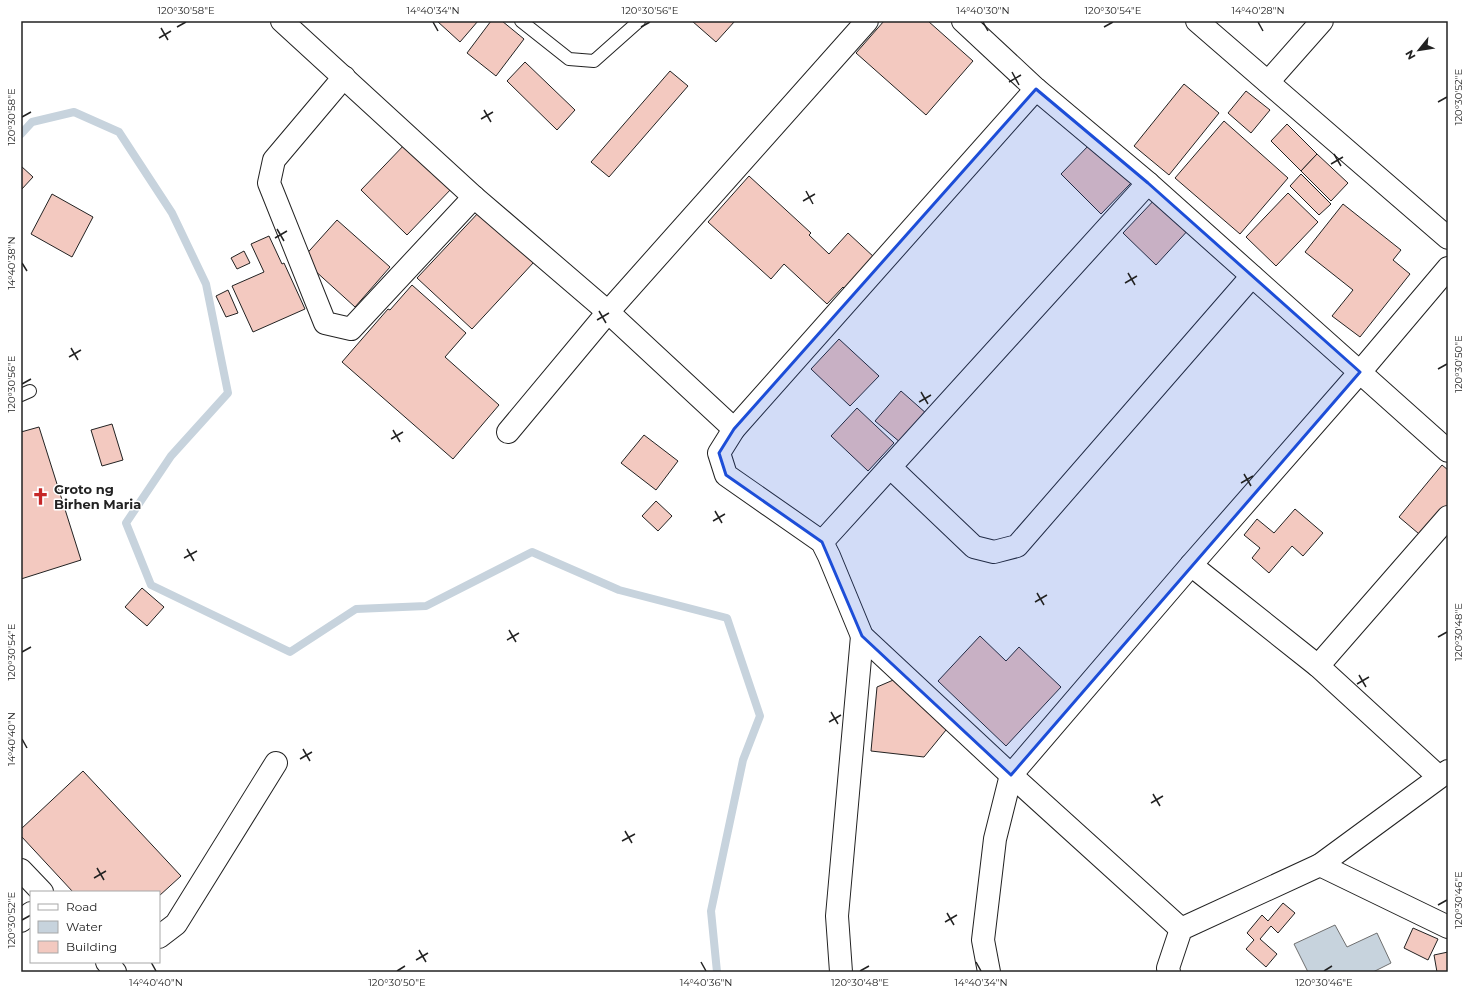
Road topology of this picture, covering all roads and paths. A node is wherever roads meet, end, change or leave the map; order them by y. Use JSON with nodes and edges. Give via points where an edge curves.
{"nodes":[{"id":1,"x":282,"y":21,"type":"edge"},
{"id":2,"x":521,"y":21,"type":"edge"},
{"id":3,"x":639,"y":21,"type":"edge"},
{"id":4,"x":867,"y":21,"type":"edge"},
{"id":5,"x":963,"y":21,"type":"edge"},
{"id":6,"x":1197,"y":21,"type":"edge"},
{"id":7,"x":1322,"y":21,"type":"edge"},
{"id":8,"x":344,"y":77,"type":"junction"},
{"id":9,"x":1268,"y":82,"type":"junction"},
{"id":10,"x":1036,"y":89,"type":"junction"},
{"id":11,"x":1148,"y":183,"type":"junction"},
{"id":12,"x":474,"y":197,"type":"junction"},
{"id":13,"x":1448,"y":238,"type":"edge"},
{"id":14,"x":1448,"y":268,"type":"edge"},
{"id":15,"x":1252,"y":276,"type":"junction"},
{"id":16,"x":608,"y":312,"type":"junction"},
{"id":17,"x":1360,"y":372,"type":"junction"},
{"id":18,"x":734,"y":429,"type":"junction"},
{"id":19,"x":508,"y":432,"type":"dead end"},
{"id":20,"x":1448,"y":451,"type":"edge"},
{"id":21,"x":890,"y":467,"type":"junction"},
{"id":22,"x":1448,"y":517,"type":"edge"},
{"id":23,"x":822,"y":542,"type":"junction"},
{"id":24,"x":1191,"y":565,"type":"junction"},
{"id":25,"x":862,"y":636,"type":"junction"},
{"id":26,"x":1318,"y":666,"type":"junction"},
{"id":27,"x":276,"y":762,"type":"dead end"},
{"id":28,"x":1444,"y":774,"type":"edge"},
{"id":29,"x":1011,"y":775,"type":"junction"},
{"id":30,"x":1320,"y":865,"type":"junction"},
{"id":31,"x":21,"y":870,"type":"edge"},
{"id":32,"x":41,"y":891,"type":"edge"},
{"id":33,"x":30,"y":914,"type":"edge"},
{"id":34,"x":21,"y":921,"type":"edge"},
{"id":35,"x":1448,"y":928,"type":"edge"},
{"id":36,"x":1181,"y":929,"type":"junction"},
{"id":37,"x":160,"y":936,"type":"edge"},
{"id":38,"x":108,"y":963,"type":"edge"},
{"id":39,"x":115,"y":972,"type":"edge"},
{"id":40,"x":842,"y":972,"type":"edge"},
{"id":41,"x":989,"y":972,"type":"edge"},
{"id":42,"x":1169,"y":972,"type":"edge"}],
"edges":[{"from":1,"to":8,"type":"street"},
{"from":2,"to":3,"type":"lane","via":[[569,59],[594,61]]},
{"from":4,"to":16,"type":"street"},
{"from":5,"to":10,"type":"street"},
{"from":6,"to":9,"type":"street"},
{"from":7,"to":9,"type":"street"},
{"from":8,"to":12,"type":"street"},
{"from":8,"to":12,"type":"street","via":[[274,160],[268,183],[325,323],[351,329]]},
{"from":9,"to":13,"type":"street"},
{"from":10,"to":11,"type":"street"},
{"from":10,"to":18,"type":"street"},
{"from":11,"to":15,"type":"street"},
{"from":11,"to":21,"type":"street"},
{"from":12,"to":16,"type":"street"},
{"from":14,"to":17,"type":"street"},
{"from":15,"to":17,"type":"street"},
{"from":15,"to":21,"type":"street","via":[[1016,546],[994,552],[974,547]]},
{"from":16,"to":18,"type":"street"},
{"from":16,"to":19,"type":"street"},
{"from":17,"to":20,"type":"street"},
{"from":17,"to":24,"type":"street"},
{"from":18,"to":23,"type":"street","via":[[719,453],[726,475]]},
{"from":21,"to":23,"type":"street"},
{"from":22,"to":26,"type":"street"},
{"from":23,"to":25,"type":"street"},
{"from":24,"to":26,"type":"street"},
{"from":24,"to":29,"type":"street"},
{"from":25,"to":29,"type":"street"},
{"from":25,"to":40,"type":"street","via":[[837,916]]},
{"from":26,"to":28,"type":"street"},
{"from":27,"to":37,"type":"street","via":[[176,924]]},
{"from":28,"to":30,"type":"street"},
{"from":29,"to":36,"type":"street"},
{"from":29,"to":41,"type":"street","via":[[995,839],[983,940]]},
{"from":30,"to":35,"type":"street"},
{"from":30,"to":36,"type":"street"},
{"from":31,"to":32,"type":"street"},
{"from":33,"to":34,"type":"street"},
{"from":36,"to":42,"type":"street","via":[[1168,968]]},
{"from":38,"to":39,"type":"street"}]}
